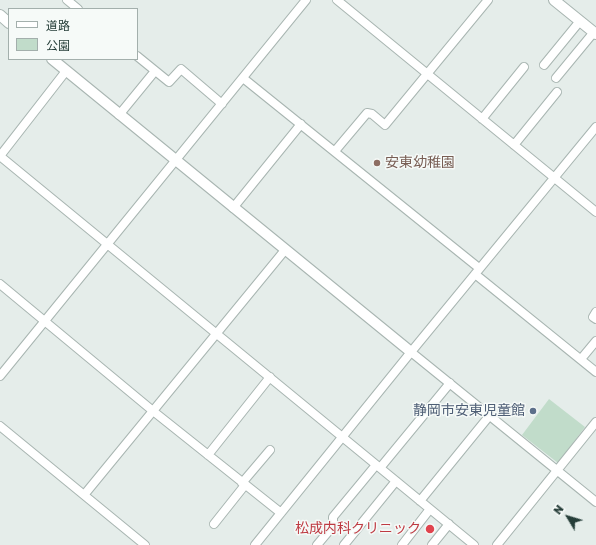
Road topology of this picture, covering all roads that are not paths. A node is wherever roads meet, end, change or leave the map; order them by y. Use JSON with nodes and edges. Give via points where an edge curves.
{"nodes":[{"id":1,"x":67,"y":0,"type":"edge"},
{"id":2,"x":306,"y":0,"type":"edge"},
{"id":3,"x":337,"y":0,"type":"edge"},
{"id":4,"x":488,"y":0,"type":"edge"},
{"id":5,"x":554,"y":0,"type":"edge"},
{"id":6,"x":77,"y":8,"type":"edge"},
{"id":7,"x":0,"y":15,"type":"edge"},
{"id":8,"x":580,"y":21,"type":"junction"},
{"id":9,"x":8,"y":22,"type":"edge"},
{"id":10,"x":595,"y":33,"type":"edge"},
{"id":11,"x":138,"y":57,"type":"edge"},
{"id":12,"x":53,"y":60,"type":"edge"},
{"id":13,"x":544,"y":65,"type":"dead end"},
{"id":14,"x":524,"y":67,"type":"dead end"},
{"id":15,"x":66,"y":71,"type":"junction"},
{"id":16,"x":155,"y":71,"type":"junction"},
{"id":17,"x":427,"y":73,"type":"junction"},
{"id":18,"x":243,"y":78,"type":"junction"},
{"id":19,"x":556,"y":78,"type":"dead end"},
{"id":20,"x":557,"y":92,"type":"dead end"},
{"id":21,"x":222,"y":104,"type":"junction"},
{"id":22,"x":120,"y":115,"type":"junction"},
{"id":23,"x":482,"y":119,"type":"junction"},
{"id":24,"x":301,"y":124,"type":"junction"},
{"id":25,"x":596,"y":127,"type":"edge"},
{"id":26,"x":514,"y":145,"type":"junction"},
{"id":27,"x":335,"y":152,"type":"junction"},
{"id":28,"x":0,"y":156,"type":"edge"},
{"id":29,"x":176,"y":161,"type":"junction"},
{"id":30,"x":554,"y":178,"type":"junction"},
{"id":31,"x":233,"y":208,"type":"junction"},
{"id":32,"x":595,"y":209,"type":"edge"},
{"id":33,"x":108,"y":245,"type":"junction"},
{"id":34,"x":285,"y":250,"type":"junction"},
{"id":35,"x":477,"y":271,"type":"junction"},
{"id":36,"x":0,"y":284,"type":"edge"},
{"id":37,"x":596,"y":312,"type":"edge"},
{"id":38,"x":596,"y":319,"type":"edge"},
{"id":39,"x":45,"y":321,"type":"junction"},
{"id":40,"x":217,"y":333,"type":"junction"},
{"id":41,"x":596,"y":341,"type":"edge"},
{"id":42,"x":411,"y":352,"type":"junction"},
{"id":43,"x":581,"y":359,"type":"junction"},
{"id":44,"x":596,"y":372,"type":"edge"},
{"id":45,"x":0,"y":376,"type":"edge"},
{"id":46,"x":270,"y":378,"type":"junction"},
{"id":47,"x":450,"y":383,"type":"junction"},
{"id":48,"x":153,"y":411,"type":"junction"},
{"id":49,"x":490,"y":415,"type":"junction"},
{"id":50,"x":596,"y":422,"type":"edge"},
{"id":51,"x":0,"y":426,"type":"edge"},
{"id":52,"x":343,"y":438,"type":"junction"},
{"id":53,"x":270,"y":450,"type":"dead end"},
{"id":54,"x":208,"y":455,"type":"junction"},
{"id":55,"x":378,"y":466,"type":"junction"},
{"id":56,"x":558,"y":470,"type":"junction"},
{"id":57,"x":396,"y":481,"type":"junction"},
{"id":58,"x":244,"y":484,"type":"junction"},
{"id":59,"x":84,"y":495,"type":"junction"},
{"id":60,"x":420,"y":501,"type":"junction"},
{"id":61,"x":596,"y":502,"type":"edge"},
{"id":62,"x":430,"y":509,"type":"junction"},
{"id":63,"x":281,"y":513,"type":"junction"},
{"id":64,"x":214,"y":524,"type":"dead end"},
{"id":65,"x":449,"y":524,"type":"junction"},
{"id":66,"x":145,"y":545,"type":"edge"},
{"id":67,"x":255,"y":545,"type":"edge"},
{"id":68,"x":317,"y":545,"type":"edge"},
{"id":69,"x":344,"y":545,"type":"edge"},
{"id":70,"x":402,"y":545,"type":"edge"},
{"id":71,"x":432,"y":545,"type":"edge"},
{"id":72,"x":474,"y":545,"type":"edge"},
{"id":73,"x":497,"y":545,"type":"edge"}],
"edges":[{"from":1,"to":6,"type":"street"},
{"from":2,"to":18,"type":"street"},
{"from":3,"to":17,"type":"street"},
{"from":4,"to":17,"type":"street"},
{"from":5,"to":8,"type":"street"},
{"from":7,"to":9,"type":"street"},
{"from":8,"to":10,"type":"street"},
{"from":8,"to":13,"type":"street"},
{"from":10,"to":19,"type":"street"},
{"from":11,"to":16,"type":"street"},
{"from":12,"to":15,"type":"street"},
{"from":14,"to":23,"type":"street"},
{"from":15,"to":22,"type":"street"},
{"from":15,"to":28,"type":"street"},
{"from":16,"to":21,"type":"street","via":[[169,82],[181,69]]},
{"from":16,"to":22,"type":"street"},
{"from":17,"to":23,"type":"street"},
{"from":17,"to":27,"type":"street","via":[[386,125],[368,113]]},
{"from":18,"to":21,"type":"street"},
{"from":18,"to":24,"type":"street"},
{"from":20,"to":26,"type":"street"},
{"from":21,"to":29,"type":"street"},
{"from":22,"to":29,"type":"street"},
{"from":23,"to":26,"type":"street"},
{"from":24,"to":27,"type":"street"},
{"from":24,"to":31,"type":"street"},
{"from":25,"to":30,"type":"street"},
{"from":26,"to":30,"type":"street"},
{"from":27,"to":35,"type":"street"},
{"from":28,"to":33,"type":"street"},
{"from":29,"to":31,"type":"street"},
{"from":29,"to":33,"type":"street"},
{"from":30,"to":32,"type":"street"},
{"from":30,"to":35,"type":"street"},
{"from":31,"to":34,"type":"street"},
{"from":33,"to":39,"type":"street"},
{"from":33,"to":40,"type":"street"},
{"from":34,"to":40,"type":"street"},
{"from":34,"to":42,"type":"street"},
{"from":35,"to":42,"type":"street"},
{"from":35,"to":43,"type":"street"},
{"from":36,"to":39,"type":"street"},
{"from":37,"to":38,"type":"street","via":[[593,317]]},
{"from":39,"to":45,"type":"street"},
{"from":39,"to":48,"type":"street"},
{"from":40,"to":46,"type":"street"},
{"from":40,"to":48,"type":"street"},
{"from":41,"to":43,"type":"street"},
{"from":42,"to":47,"type":"street"},
{"from":42,"to":52,"type":"street"},
{"from":43,"to":44,"type":"street"},
{"from":46,"to":52,"type":"street"},
{"from":46,"to":54,"type":"street"},
{"from":47,"to":49,"type":"street"},
{"from":47,"to":55,"type":"street"},
{"from":48,"to":54,"type":"street"},
{"from":48,"to":59,"type":"street"},
{"from":49,"to":56,"type":"street"},
{"from":49,"to":60,"type":"street"},
{"from":50,"to":56,"type":"street"},
{"from":51,"to":59,"type":"street"},
{"from":52,"to":55,"type":"street"},
{"from":52,"to":63,"type":"street"},
{"from":53,"to":58,"type":"street"},
{"from":54,"to":58,"type":"street"},
{"from":55,"to":57,"type":"street"},
{"from":55,"to":68,"type":"street","via":[[333,517],[333,526]]},
{"from":56,"to":61,"type":"street"},
{"from":56,"to":73,"type":"street"},
{"from":57,"to":60,"type":"street"},
{"from":57,"to":69,"type":"street"},
{"from":58,"to":63,"type":"street"},
{"from":58,"to":64,"type":"street"},
{"from":59,"to":66,"type":"street"},
{"from":60,"to":62,"type":"street"},
{"from":62,"to":65,"type":"street"},
{"from":62,"to":70,"type":"street"},
{"from":63,"to":67,"type":"street"},
{"from":65,"to":71,"type":"street"},
{"from":65,"to":72,"type":"street"}]}
